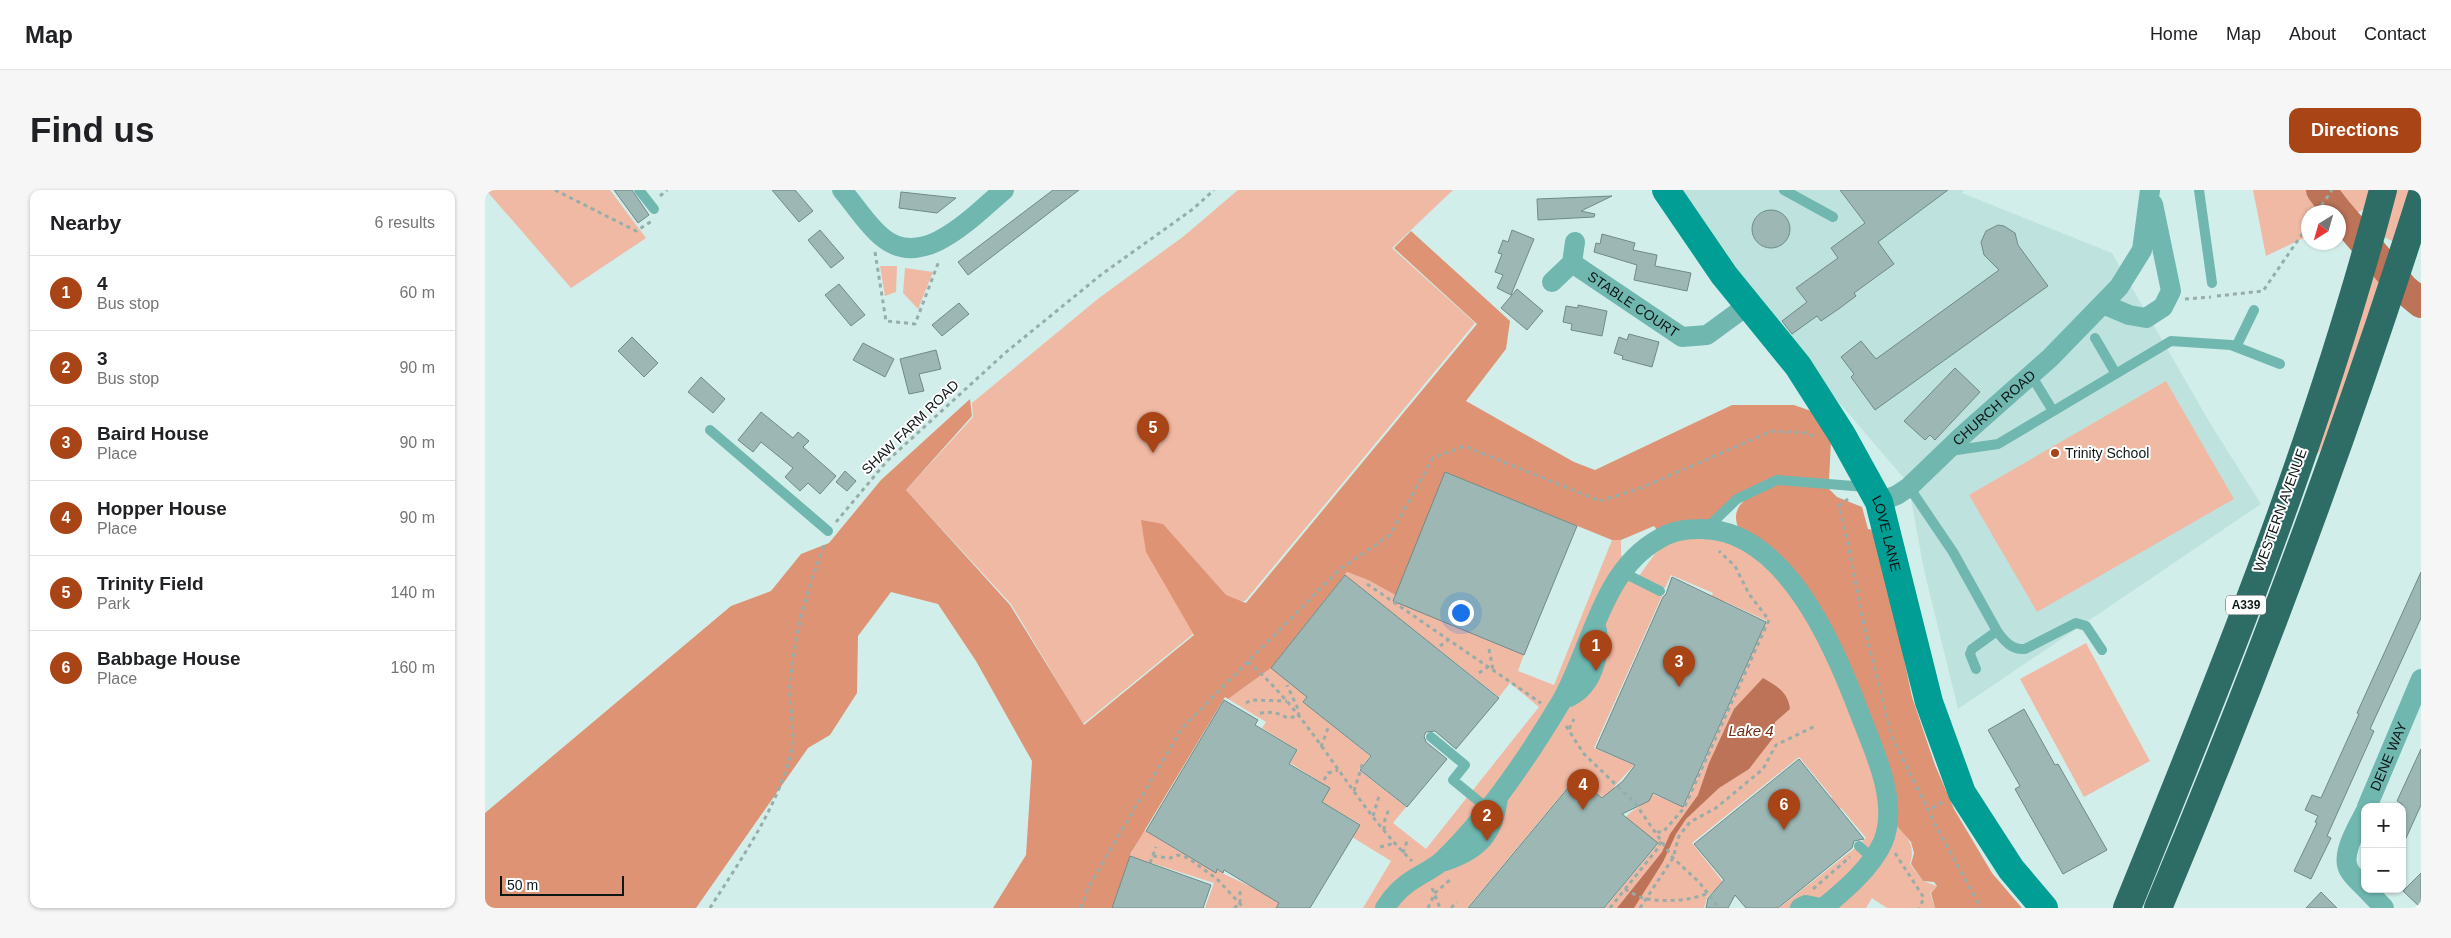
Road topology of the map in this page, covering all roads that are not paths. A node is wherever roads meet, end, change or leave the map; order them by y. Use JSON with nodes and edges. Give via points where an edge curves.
{"nodes":[{"id":1,"x":639,"y":190,"type":"edge"},
{"id":2,"x":842,"y":190,"type":"edge"},
{"id":3,"x":1004,"y":190,"type":"edge"},
{"id":4,"x":1666,"y":190,"type":"edge"},
{"id":5,"x":1784,"y":190,"type":"edge"},
{"id":6,"x":2199,"y":190,"type":"edge"},
{"id":7,"x":2383,"y":190,"type":"edge"},
{"id":8,"x":2421,"y":197,"type":"edge"},
{"id":9,"x":654,"y":209,"type":"dead end"},
{"id":10,"x":1833,"y":217,"type":"dead end"},
{"id":11,"x":1575,"y":242,"type":"dead end"},
{"id":12,"x":1572,"y":262,"type":"junction"},
{"id":13,"x":1552,"y":282,"type":"dead end"},
{"id":14,"x":2212,"y":283,"type":"dead end"},
{"id":15,"x":2103,"y":304,"type":"junction"},
{"id":16,"x":1748,"y":305,"type":"junction"},
{"id":17,"x":2254,"y":310,"type":"dead end"},
{"id":18,"x":2095,"y":338,"type":"dead end"},
{"id":19,"x":2236,"y":348,"type":"junction"},
{"id":20,"x":2279,"y":364,"type":"dead end"},
{"id":21,"x":2116,"y":374,"type":"junction"},
{"id":22,"x":2031,"y":375,"type":"junction"},
{"id":23,"x":2053,"y":411,"type":"junction"},
{"id":24,"x":710,"y":430,"type":"dead end"},
{"id":25,"x":1945,"y":452,"type":"junction"},
{"id":26,"x":1909,"y":487,"type":"junction"},
{"id":27,"x":1875,"y":494,"type":"junction"},
{"id":28,"x":1707,"y":529,"type":"junction"},
{"id":29,"x":829,"y":531,"type":"road end"},
{"id":30,"x":1622,"y":572,"type":"junction"},
{"id":31,"x":1660,"y":591,"type":"dead end"},
{"id":32,"x":1997,"y":631,"type":"junction"},
{"id":33,"x":2102,"y":650,"type":"dead end"},
{"id":34,"x":1976,"y":669,"type":"dead end"},
{"id":35,"x":2421,"y":679,"type":"edge"},
{"id":36,"x":1431,"y":737,"type":"dead end"},
{"id":37,"x":1493,"y":801,"type":"junction"},
{"id":38,"x":2369,"y":803,"type":"edge"},
{"id":39,"x":2361,"y":821,"type":"edge"},
{"id":40,"x":2361,"y":884,"type":"edge"},
{"id":41,"x":2369,"y":893,"type":"edge"},
{"id":42,"x":1813,"y":905,"type":"edge"},
{"id":43,"x":1385,"y":908,"type":"edge"},
{"id":44,"x":2044,"y":908,"type":"edge"},
{"id":45,"x":2127,"y":908,"type":"edge"},
{"id":46,"x":2158,"y":908,"type":"edge"},
{"id":47,"x":2384,"y":908,"type":"edge"}],
"edges":[{"from":1,"to":9,"type":"lane"},
{"from":2,"to":3,"type":"street","via":[[883,238],[918,249],[949,234]]},
{"from":4,"to":16,"type":"street","name":"LOVE LANE"},
{"from":5,"to":10,"type":"lane"},
{"from":6,"to":14,"type":"lane"},
{"from":7,"to":45,"type":"highway","name":"WESTERN AVENUE","number":"A339","via":[[2352,297],[2289,487]]},
{"from":8,"to":46,"type":"highway","number":"A339","via":[[2384,314],[2313,514]]},
{"from":11,"to":12,"type":"street"},
{"from":12,"to":13,"type":"street"},
{"from":12,"to":16,"type":"street","name":"STABLE COURT","via":[[1681,337],[1707,335]]},
{"from":15,"to":15,"type":"street","name":"CHURCH ROAD","via":[[2119,287],[2141,250],[2150,190],[2171,291],[2163,307],[2146,318]]},
{"from":15,"to":22,"type":"street","name":"CHURCH ROAD"},
{"from":16,"to":27,"type":"street","name":"LOVE LANE","via":[[1797,366]]},
{"from":17,"to":19,"type":"lane"},
{"from":18,"to":21,"type":"lane"},
{"from":19,"to":20,"type":"lane"},
{"from":19,"to":21,"type":"lane","via":[[2171,341]]},
{"from":21,"to":23,"type":"lane"},
{"from":22,"to":23,"type":"lane"},
{"from":22,"to":25,"type":"street","name":"CHURCH ROAD"},
{"from":23,"to":25,"type":"lane","via":[[1999,444]]},
{"from":24,"to":29,"type":"lane"},
{"from":25,"to":26,"type":"street","name":"CHURCH ROAD"},
{"from":26,"to":27,"type":"street","name":"CHURCH ROAD","via":[[1897,495]]},
{"from":26,"to":32,"type":"lane","via":[[1953,552]]},
{"from":27,"to":28,"type":"lane","via":[[1777,480],[1737,499]]},
{"from":27,"to":44,"type":"street","name":"LOVE LANE","via":[[1929,702],[1962,793],[2011,870]]},
{"from":28,"to":30,"type":"street","via":[[1691,529],[1661,538],[1636,556]]},
{"from":28,"to":42,"type":"street","via":[[1745,541],[1770,560],[1800,594],[1825,633],[1850,688],[1883,780],[1888,816],[1884,837],[1863,852],[1851,884]]},
{"from":30,"to":31,"type":"lane"},
{"from":30,"to":37,"type":"street","via":[[1602,595],[1597,623],[1558,706],[1531,750]]},
{"from":32,"to":33,"type":"lane","via":[[2019,650],[2069,626],[2081,624],[2093,634]]},
{"from":32,"to":34,"type":"lane","via":[[1972,649],[1970,654]]},
{"from":35,"to":38,"type":"street","name":"DENE WAY"},
{"from":36,"to":37,"type":"lane","via":[[1465,765],[1453,780]]},
{"from":37,"to":43,"type":"street","via":[[1441,862],[1401,888]]},
{"from":39,"to":40,"type":"street","via":[[2346,862]]},
{"from":41,"to":47,"type":"street"}]}
